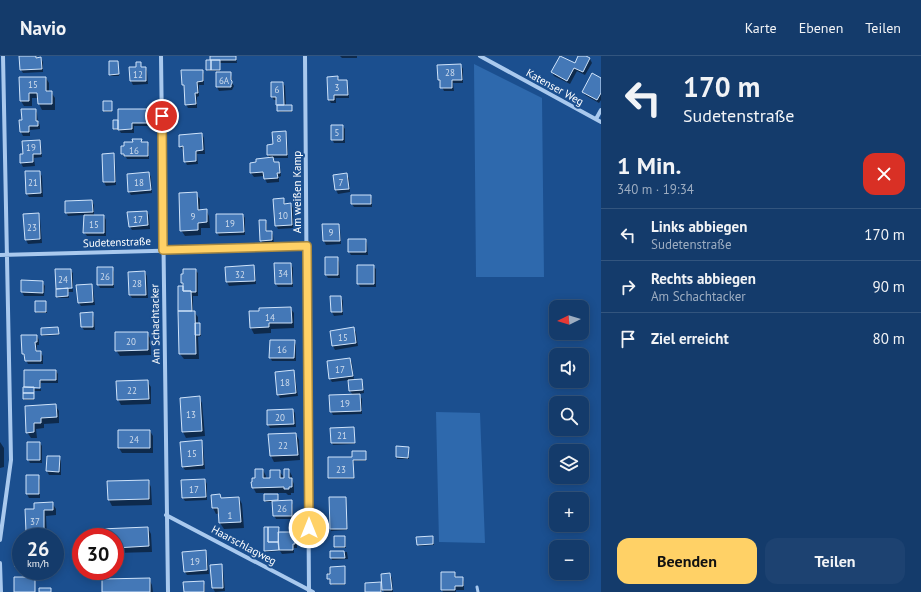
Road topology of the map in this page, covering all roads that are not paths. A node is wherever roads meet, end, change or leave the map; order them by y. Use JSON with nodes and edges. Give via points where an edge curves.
{"nodes":[{"id":1,"x":3,"y":56,"type":"edge"},
{"id":2,"x":161,"y":56,"type":"edge"},
{"id":3,"x":305,"y":56,"type":"edge"},
{"id":4,"x":480,"y":56,"type":"edge"},
{"id":5,"x":2,"y":103,"type":"edge"},
{"id":6,"x":601,"y":110,"type":"edge"},
{"id":7,"x":596,"y":119,"type":"junction"},
{"id":8,"x":601,"y":122,"type":"edge"},
{"id":9,"x":307,"y":246,"type":"junction"},
{"id":10,"x":163,"y":250,"type":"junction"},
{"id":11,"x":0,"y":255,"type":"edge"},
{"id":12,"x":7,"y":255,"type":"junction"},
{"id":13,"x":166,"y":515,"type":"junction"},
{"id":14,"x":0,"y":540,"type":"edge"},
{"id":15,"x":0,"y":563,"type":"edge"},
{"id":16,"x":477,"y":587,"type":"dead end"},
{"id":17,"x":310,"y":591,"type":"edge"},
{"id":18,"x":1,"y":592,"type":"edge"},
{"id":19,"x":168,"y":592,"type":"edge"},
{"id":20,"x":478,"y":592,"type":"edge"}],
"edges":[{"from":1,"to":5,"type":"street"},
{"from":2,"to":10,"type":"street","name":"Am Schachtacker"},
{"from":3,"to":9,"type":"street","name":"Am weißen Kamp"},
{"from":4,"to":7,"type":"street","name":"Katenser Weg"},
{"from":5,"to":12,"type":"street"},
{"from":6,"to":7,"type":"street"},
{"from":7,"to":8,"type":"street","name":"Katenser Weg"},
{"from":9,"to":10,"type":"street","name":"Sudetenstraße"},
{"from":9,"to":17,"type":"street","name":"Am weißen Kamp"},
{"from":10,"to":12,"type":"street","name":"Sudetenstraße"},
{"from":10,"to":13,"type":"street","name":"Am Schachtacker"},
{"from":11,"to":12,"type":"street","name":"Sudetenstraße"},
{"from":12,"to":14,"type":"street","via":[[11,460]]},
{"from":13,"to":17,"type":"street","name":"Haarschlagweg"},
{"from":13,"to":19,"type":"street","name":"Am Schachtacker"},
{"from":15,"to":18,"type":"street"},
{"from":16,"to":20,"type":"lane"}]}
